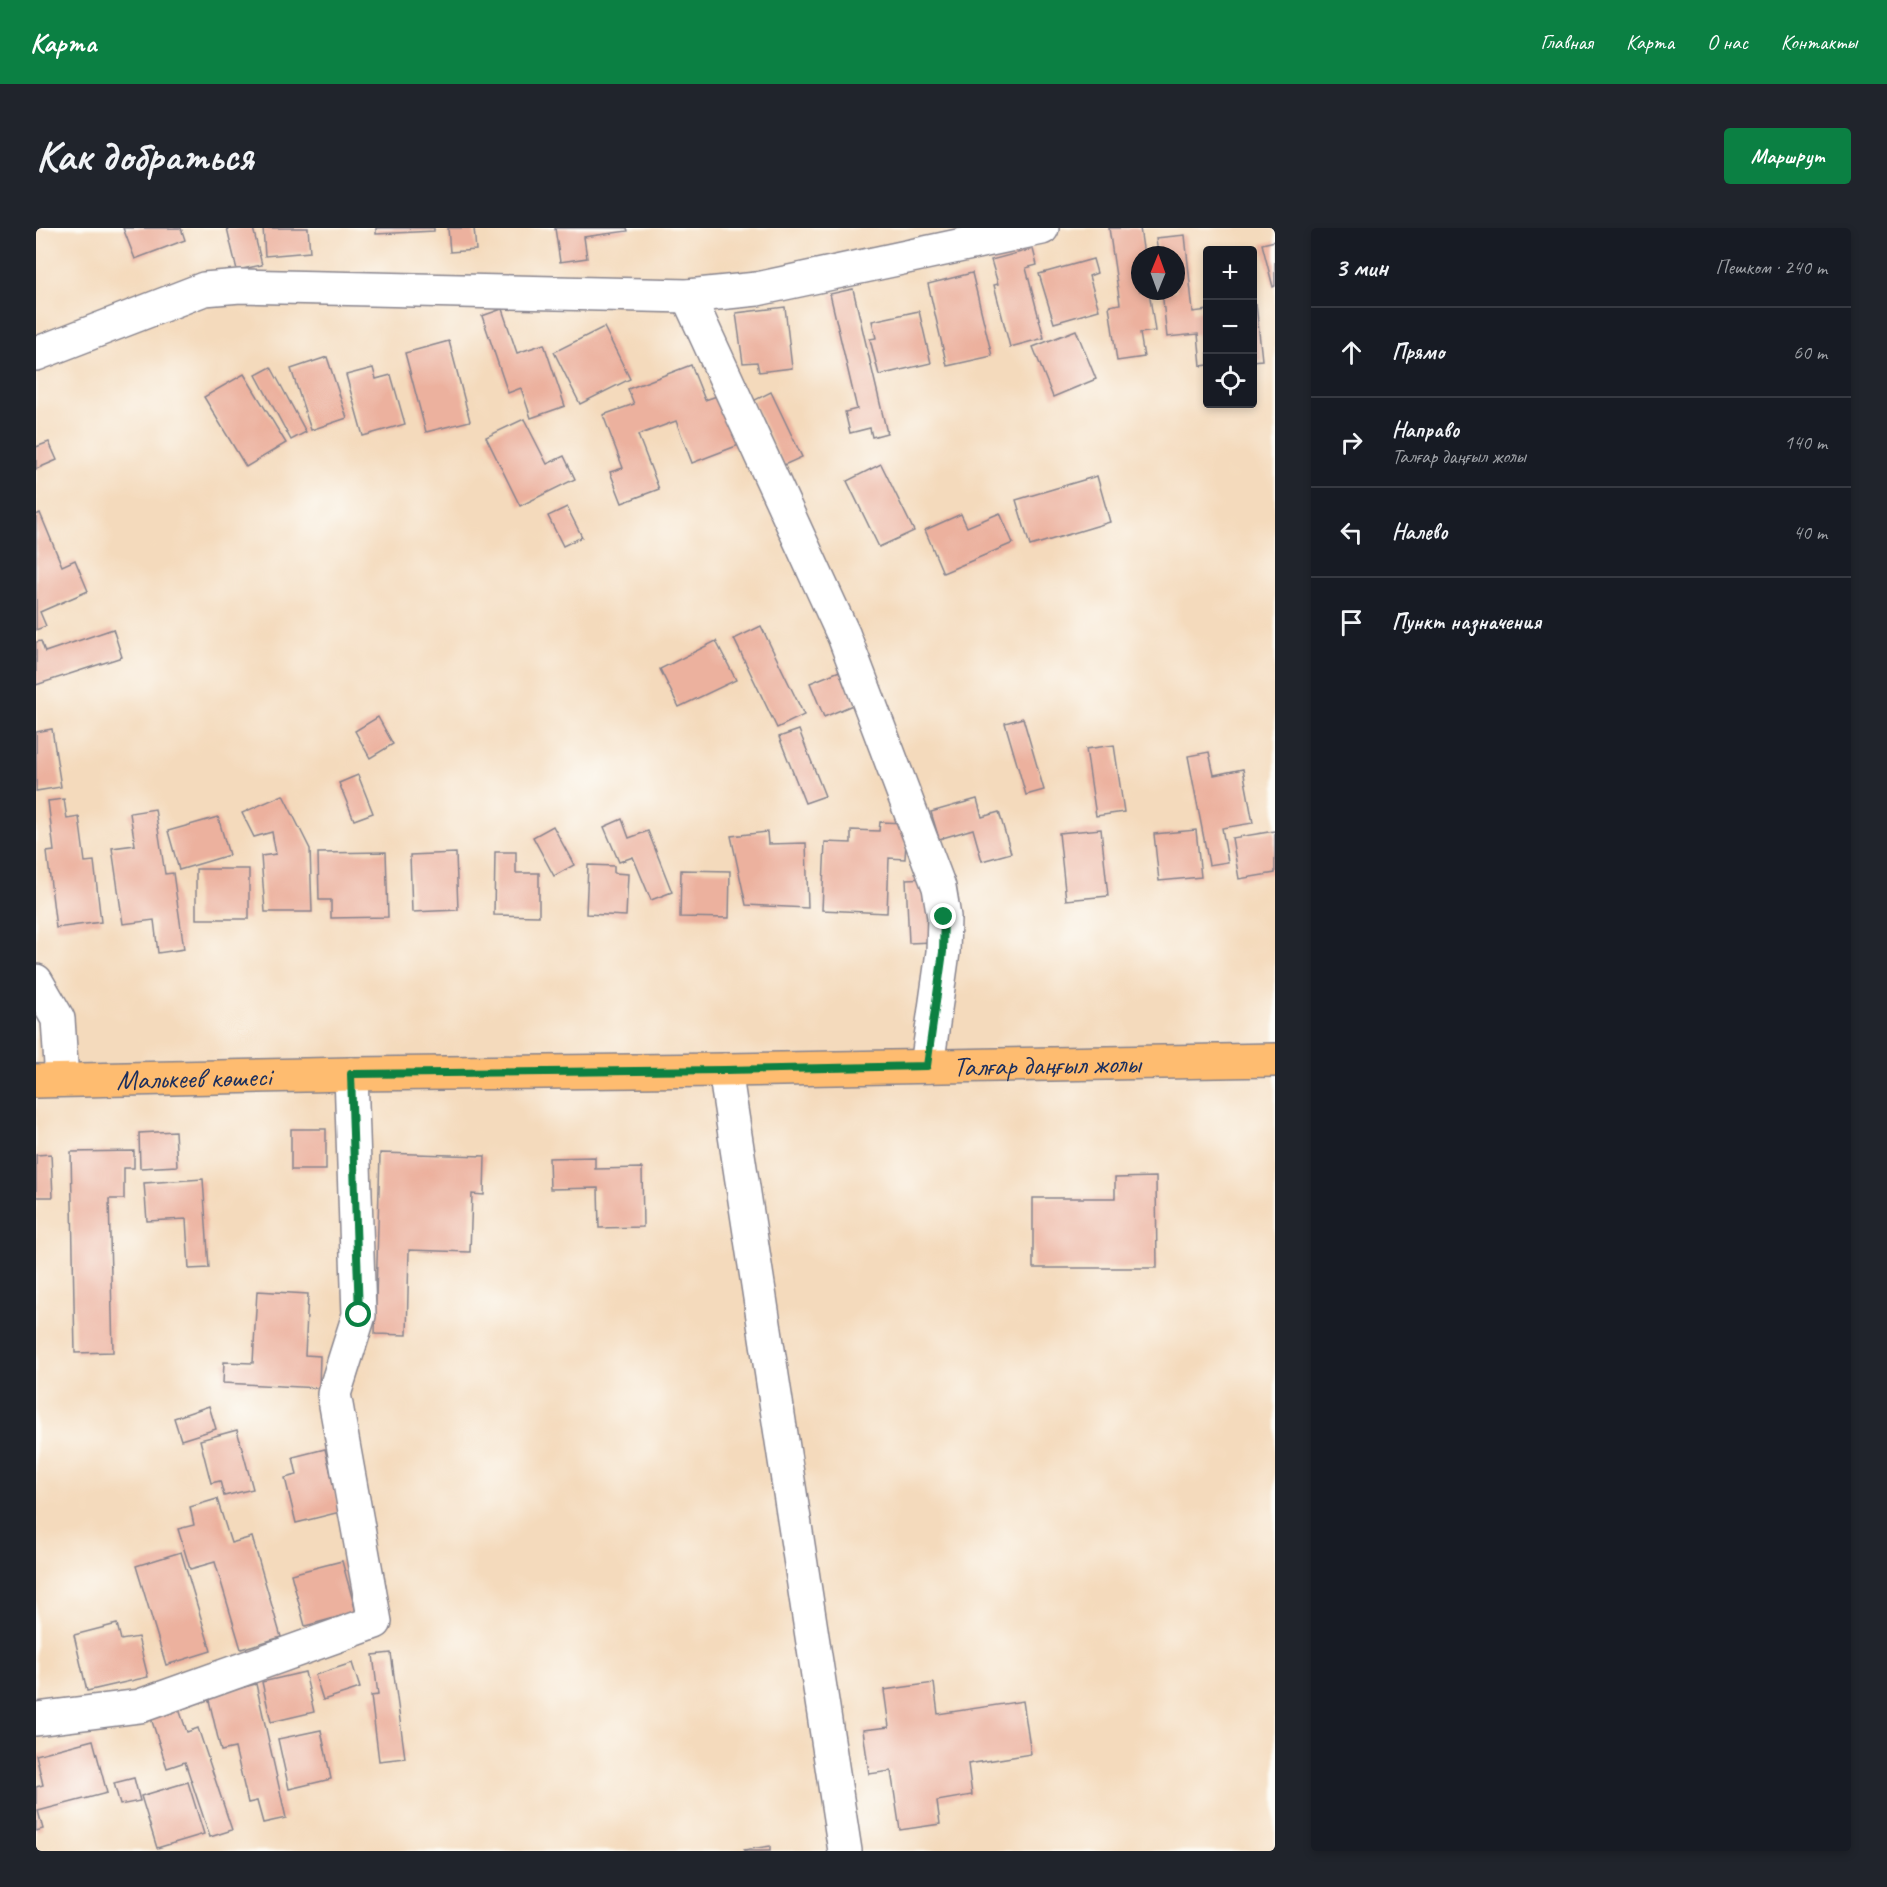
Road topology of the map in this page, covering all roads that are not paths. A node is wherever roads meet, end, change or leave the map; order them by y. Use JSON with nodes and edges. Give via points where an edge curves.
{"nodes":[{"id":1,"x":1042,"y":228,"type":"edge"},
{"id":2,"x":688,"y":296,"type":"junction"},
{"id":3,"x":36,"y":354,"type":"edge"},
{"id":4,"x":36,"y":981,"type":"edge"},
{"id":5,"x":1275,"y":1060,"type":"edge"},
{"id":6,"x":927,"y":1066,"type":"junction"},
{"id":7,"x":725,"y":1070,"type":"junction"},
{"id":8,"x":351,"y":1074,"type":"junction"},
{"id":9,"x":49,"y":1080,"type":"edge"},
{"id":10,"x":36,"y":1719,"type":"edge"},
{"id":11,"x":845,"y":1851,"type":"edge"}],
"edges":[{"from":1,"to":2,"type":"street","via":[[757,289]]},
{"from":2,"to":3,"type":"street","via":[[204,289]]},
{"from":2,"to":6,"type":"street","via":[[844,636],[939,887],[944,917],[943,952]]},
{"from":4,"to":9,"type":"street","via":[[58,1019]]},
{"from":5,"to":6,"type":"main road","name":"Талғар даңғыл жолы"},
{"from":6,"to":7,"type":"main road","name":"Талғар даңғыл жолы"},
{"from":7,"to":8,"type":"main road","name":"Талғар даңғыл жолы"},
{"from":7,"to":11,"type":"street"},
{"from":8,"to":9,"type":"main road","name":"Малькеев көшесі"},
{"from":8,"to":10,"type":"street","via":[[359,1315],[334,1394],[375,1622],[140,1706]]}]}
